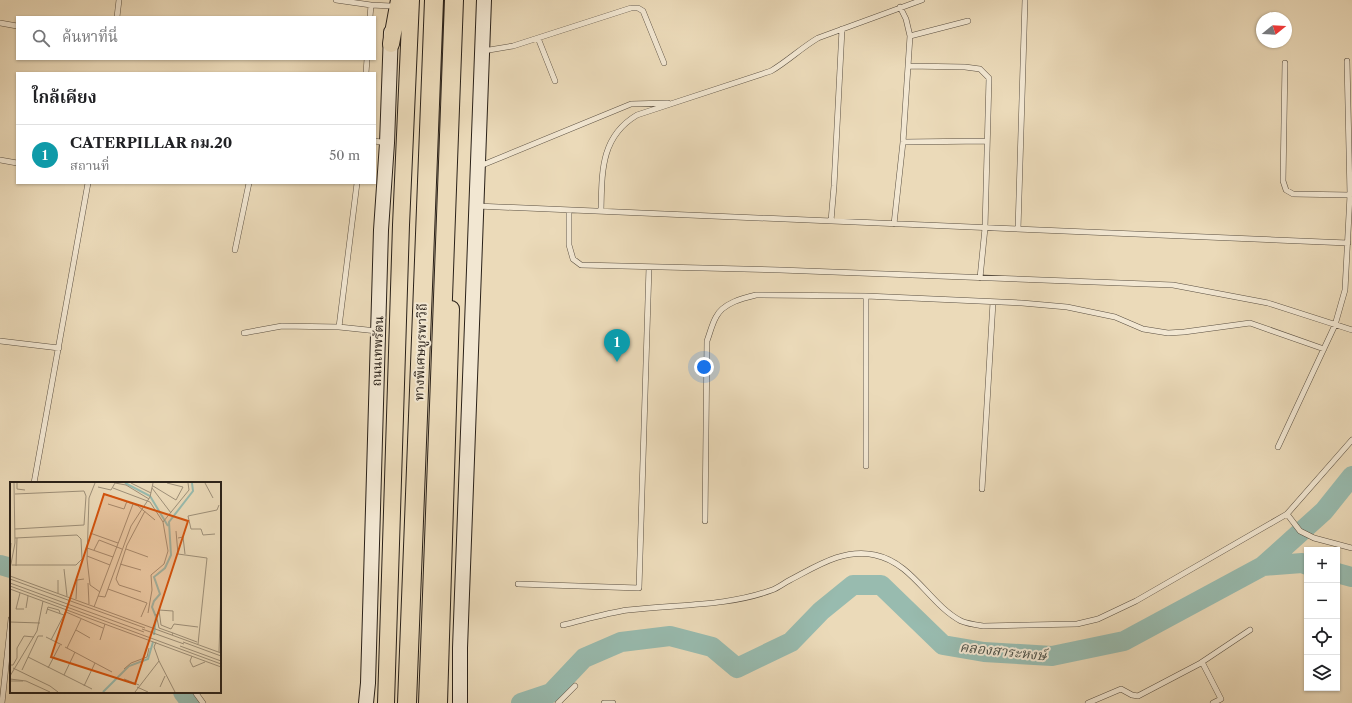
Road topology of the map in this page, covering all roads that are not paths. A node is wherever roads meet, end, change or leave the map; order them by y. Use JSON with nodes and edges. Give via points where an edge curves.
{"nodes":[{"id":1,"x":119,"y":0,"type":"edge"},
{"id":2,"x":336,"y":0,"type":"edge"},
{"id":3,"x":411,"y":0,"type":"edge"},
{"id":4,"x":434,"y":0,"type":"edge"},
{"id":5,"x":454,"y":0,"type":"edge"},
{"id":6,"x":461,"y":0,"type":"edge"},
{"id":7,"x":484,"y":0,"type":"edge"},
{"id":8,"x":922,"y":0,"type":"edge"},
{"id":9,"x":1025,"y":0,"type":"edge"},
{"id":10,"x":349,"y":1,"type":"edge"},
{"id":11,"x":394,"y":2,"type":"edge"},
{"id":12,"x":371,"y":5,"type":"junction"},
{"id":13,"x":900,"y":7,"type":"junction"},
{"id":14,"x":117,"y":16,"type":"edge"},
{"id":15,"x":370,"y":16,"type":"edge"},
{"id":16,"x":968,"y":20,"type":"dead end"},
{"id":17,"x":0,"y":23,"type":"edge"},
{"id":18,"x":16,"y":26,"type":"edge"},
{"id":19,"x":842,"y":29,"type":"junction"},
{"id":20,"x":910,"y":36,"type":"junction"},
{"id":21,"x":538,"y":38,"type":"junction"},
{"id":22,"x":391,"y":44,"type":"joint"},
{"id":23,"x":482,"y":51,"type":"junction"},
{"id":24,"x":368,"y":60,"type":"edge"},
{"id":25,"x":1348,"y":61,"type":"dead end"},
{"id":26,"x":664,"y":63,"type":"dead end"},
{"id":27,"x":1285,"y":63,"type":"dead end"},
{"id":28,"x":908,"y":66,"type":"junction"},
{"id":29,"x":366,"y":72,"type":"edge"},
{"id":30,"x":555,"y":81,"type":"dead end"},
{"id":31,"x":676,"y":102,"type":"junction"},
{"id":32,"x":1350,"y":107,"type":"edge"},
{"id":33,"x":988,"y":141,"type":"junction"},
{"id":34,"x":381,"y":142,"type":"edge"},
{"id":35,"x":903,"y":142,"type":"junction"},
{"id":36,"x":0,"y":160,"type":"edge"},
{"id":37,"x":16,"y":163,"type":"edge"},
{"id":38,"x":478,"y":167,"type":"junction"},
{"id":39,"x":88,"y":184,"type":"edge"},
{"id":40,"x":249,"y":184,"type":"edge"},
{"id":41,"x":356,"y":184,"type":"edge"},
{"id":42,"x":1350,"y":195,"type":"junction"},
{"id":43,"x":476,"y":206,"type":"junction"},
{"id":44,"x":569,"y":210,"type":"junction"},
{"id":45,"x":601,"y":211,"type":"junction"},
{"id":46,"x":831,"y":221,"type":"junction"},
{"id":47,"x":894,"y":224,"type":"junction"},
{"id":48,"x":985,"y":228,"type":"junction"},
{"id":49,"x":1018,"y":229,"type":"junction"},
{"id":50,"x":1348,"y":243,"type":"junction"},
{"id":51,"x":235,"y":250,"type":"dead end"},
{"id":52,"x":649,"y":267,"type":"junction"},
{"id":53,"x":980,"y":278,"type":"junction"},
{"id":54,"x":866,"y":296,"type":"junction"},
{"id":55,"x":993,"y":302,"type":"junction"},
{"id":56,"x":1335,"y":325,"type":"junction"},
{"id":57,"x":339,"y":327,"type":"junction"},
{"id":58,"x":1352,"y":330,"type":"edge"},
{"id":59,"x":378,"y":331,"type":"junction"},
{"id":60,"x":244,"y":333,"type":"dead end"},
{"id":61,"x":0,"y":341,"type":"edge"},
{"id":62,"x":59,"y":348,"type":"junction"},
{"id":63,"x":1324,"y":349,"type":"junction"},
{"id":64,"x":1352,"y":440,"type":"edge"},
{"id":65,"x":1278,"y":447,"type":"dead end"},
{"id":66,"x":866,"y":466,"type":"dead end"},
{"id":67,"x":34,"y":482,"type":"edge"},
{"id":68,"x":982,"y":489,"type":"dead end"},
{"id":69,"x":1287,"y":514,"type":"junction"},
{"id":70,"x":705,"y":521,"type":"dead end"},
{"id":71,"x":1352,"y":548,"type":"edge"},
{"id":72,"x":518,"y":584,"type":"dead end"},
{"id":73,"x":563,"y":625,"type":"dead end"},
{"id":74,"x":10,"y":628,"type":"edge"},
{"id":75,"x":1250,"y":630,"type":"dead end"},
{"id":76,"x":460,"y":648,"type":"junction"},
{"id":77,"x":1202,"y":662,"type":"junction"},
{"id":78,"x":575,"y":686,"type":"dead end"},
{"id":79,"x":196,"y":693,"type":"edge"},
{"id":80,"x":2,"y":703,"type":"edge"},
{"id":81,"x":203,"y":703,"type":"edge"},
{"id":82,"x":366,"y":703,"type":"edge"},
{"id":83,"x":386,"y":703,"type":"edge"},
{"id":84,"x":407,"y":703,"type":"edge"},
{"id":85,"x":428,"y":703,"type":"edge"},
{"id":86,"x":439,"y":703,"type":"edge"},
{"id":87,"x":450,"y":703,"type":"edge"},
{"id":88,"x":460,"y":703,"type":"edge"},
{"id":89,"x":558,"y":703,"type":"edge"},
{"id":90,"x":604,"y":703,"type":"edge"},
{"id":91,"x":613,"y":703,"type":"edge"},
{"id":92,"x":1088,"y":703,"type":"edge"},
{"id":93,"x":1213,"y":703,"type":"edge"}],
"edges":[{"from":1,"to":14,"type":"lane"},
{"from":2,"to":10,"type":"lane"},
{"from":3,"to":83,"type":"highway","name":"ถนนเทพรัตน"},
{"from":4,"to":84,"type":"highway","name":"ทางพิเศษบูรพาวิถี"},
{"from":5,"to":85,"type":"highway","name":"ทางพิเศษบูรพาวิถี"},
{"from":6,"to":86,"type":"highway"},
{"from":7,"to":23,"type":"main road"},
{"from":8,"to":13,"type":"lane"},
{"from":9,"to":49,"type":"lane"},
{"from":10,"to":12,"type":"lane"},
{"from":11,"to":12,"type":"lane"},
{"from":11,"to":22,"type":"highway"},
{"from":12,"to":15,"type":"lane"},
{"from":13,"to":19,"type":"lane"},
{"from":13,"to":20,"type":"lane"},
{"from":16,"to":20,"type":"lane"},
{"from":17,"to":18,"type":"lane"},
{"from":19,"to":31,"type":"lane","via":[[803,46],[782,65],[771,71]]},
{"from":19,"to":46,"type":"lane"},
{"from":20,"to":28,"type":"lane"},
{"from":21,"to":23,"type":"lane","via":[[513,46]]},
{"from":21,"to":26,"type":"lane","via":[[631,8],[638,8],[643,11]]},
{"from":21,"to":30,"type":"lane"},
{"from":22,"to":34,"type":"main road","name":"ถนนเทพรัตน"},
{"from":23,"to":38,"type":"main road"},
{"from":24,"to":29,"type":"lane"},
{"from":25,"to":32,"type":"lane"},
{"from":27,"to":42,"type":"lane","via":[[1286,190],[1293,194]]},
{"from":28,"to":33,"type":"lane","via":[[965,67],[980,70],[989,78]]},
{"from":28,"to":35,"type":"lane"},
{"from":31,"to":38,"type":"lane","via":[[631,104]]},
{"from":31,"to":45,"type":"lane","via":[[628,120],[611,141],[602,170]]},
{"from":32,"to":42,"type":"lane"},
{"from":33,"to":35,"type":"lane"},
{"from":33,"to":48,"type":"lane"},
{"from":34,"to":59,"type":"main road","name":"ถนนเทพรัตน"},
{"from":35,"to":47,"type":"lane"},
{"from":36,"to":37,"type":"lane"},
{"from":38,"to":43,"type":"main road"},
{"from":39,"to":62,"type":"lane"},
{"from":40,"to":51,"type":"lane"},
{"from":41,"to":57,"type":"lane"},
{"from":42,"to":50,"type":"lane"},
{"from":43,"to":44,"type":"lane"},
{"from":43,"to":76,"type":"main road"},
{"from":44,"to":45,"type":"lane"},
{"from":44,"to":52,"type":"lane","via":[[569,245],[573,259],[581,265]]},
{"from":45,"to":46,"type":"lane"},
{"from":46,"to":47,"type":"lane"},
{"from":47,"to":48,"type":"lane"},
{"from":48,"to":49,"type":"lane"},
{"from":48,"to":53,"type":"lane"},
{"from":49,"to":50,"type":"lane"},
{"from":50,"to":56,"type":"lane","via":[[1345,290]]},
{"from":52,"to":53,"type":"lane"},
{"from":52,"to":72,"type":"lane","via":[[639,588]]},
{"from":53,"to":56,"type":"lane","via":[[1173,285],[1268,303]]},
{"from":54,"to":55,"type":"lane"},
{"from":54,"to":66,"type":"lane"},
{"from":54,"to":70,"type":"lane","via":[[756,295],[730,303],[716,315],[708,341]]},
{"from":55,"to":63,"type":"lane","via":[[1067,307],[1115,317],[1143,329],[1168,333],[1250,323]]},
{"from":55,"to":68,"type":"lane"},
{"from":56,"to":58,"type":"lane"},
{"from":56,"to":63,"type":"lane"},
{"from":57,"to":59,"type":"lane"},
{"from":57,"to":60,"type":"lane","via":[[282,326]]},
{"from":59,"to":82,"type":"main road","name":"ถนนเทพรัตน"},
{"from":61,"to":62,"type":"lane"},
{"from":62,"to":67,"type":"lane"},
{"from":63,"to":65,"type":"lane"},
{"from":64,"to":69,"type":"lane"},
{"from":69,"to":71,"type":"lane","via":[[1300,531],[1314,538]]},
{"from":69,"to":73,"type":"lane","via":[[1136,600],[1098,619],[1078,624],[970,624],[961,621],[944,608],[897,563],[876,555],[858,553],[827,560],[773,590],[748,598],[627,610]]},
{"from":74,"to":80,"type":"lane"},
{"from":75,"to":77,"type":"lane"},
{"from":76,"to":87,"type":"main road"},
{"from":76,"to":88,"type":"main road"},
{"from":77,"to":92,"type":"lane","via":[[1138,696],[1121,689]]},
{"from":77,"to":93,"type":"lane","via":[[1221,699]]},
{"from":78,"to":89,"type":"lane"},
{"from":79,"to":81,"type":"lane"},
{"from":90,"to":91,"type":"lane"}]}
